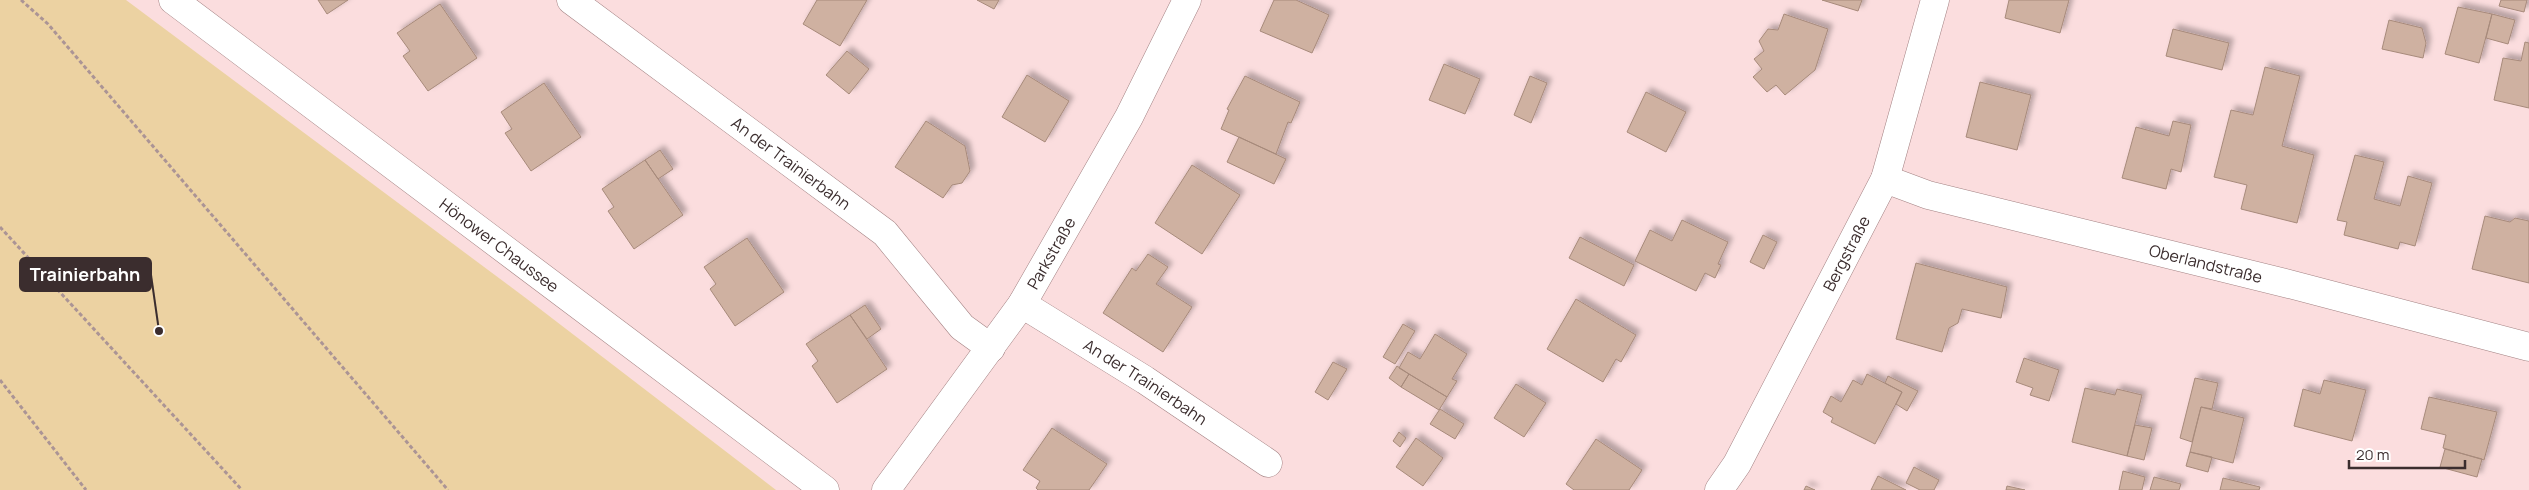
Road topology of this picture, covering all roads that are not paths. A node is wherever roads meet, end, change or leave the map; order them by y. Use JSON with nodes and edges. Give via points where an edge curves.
{"nodes":[{"id":1,"x":173,"y":0,"type":"edge"},
{"id":2,"x":571,"y":0,"type":"edge"},
{"id":3,"x":1187,"y":0,"type":"edge"},
{"id":4,"x":1934,"y":0,"type":"edge"},
{"id":5,"x":1885,"y":179,"type":"junction"},
{"id":6,"x":1022,"y":304,"type":"junction"},
{"id":7,"x":2529,"y":347,"type":"edge"},
{"id":8,"x":991,"y":348,"type":"junction"},
{"id":9,"x":1268,"y":463,"type":"dead end"},
{"id":10,"x":825,"y":490,"type":"edge"},
{"id":11,"x":886,"y":490,"type":"edge"},
{"id":12,"x":1719,"y":490,"type":"edge"}],
"edges":[{"from":1,"to":10,"type":"street","name":"Hönower Chaussee"},
{"from":2,"to":8,"type":"street","name":"An der Trainierbahn","via":[[884,233],[962,327]]},
{"from":3,"to":6,"type":"street","name":"Parkstraße","via":[[1129,117]]},
{"from":4,"to":5,"type":"street","name":"Bergstraße"},
{"from":5,"to":7,"type":"street","name":"Oberlandstraße","via":[[1928,195]]},
{"from":5,"to":12,"type":"street","name":"Bergstraße","via":[[1737,464]]},
{"from":6,"to":8,"type":"street","name":"Parkstraße"},
{"from":6,"to":9,"type":"street","name":"An der Trainierbahn","via":[[1145,380]]},
{"from":8,"to":11,"type":"street","name":"Parkstraße"}]}
